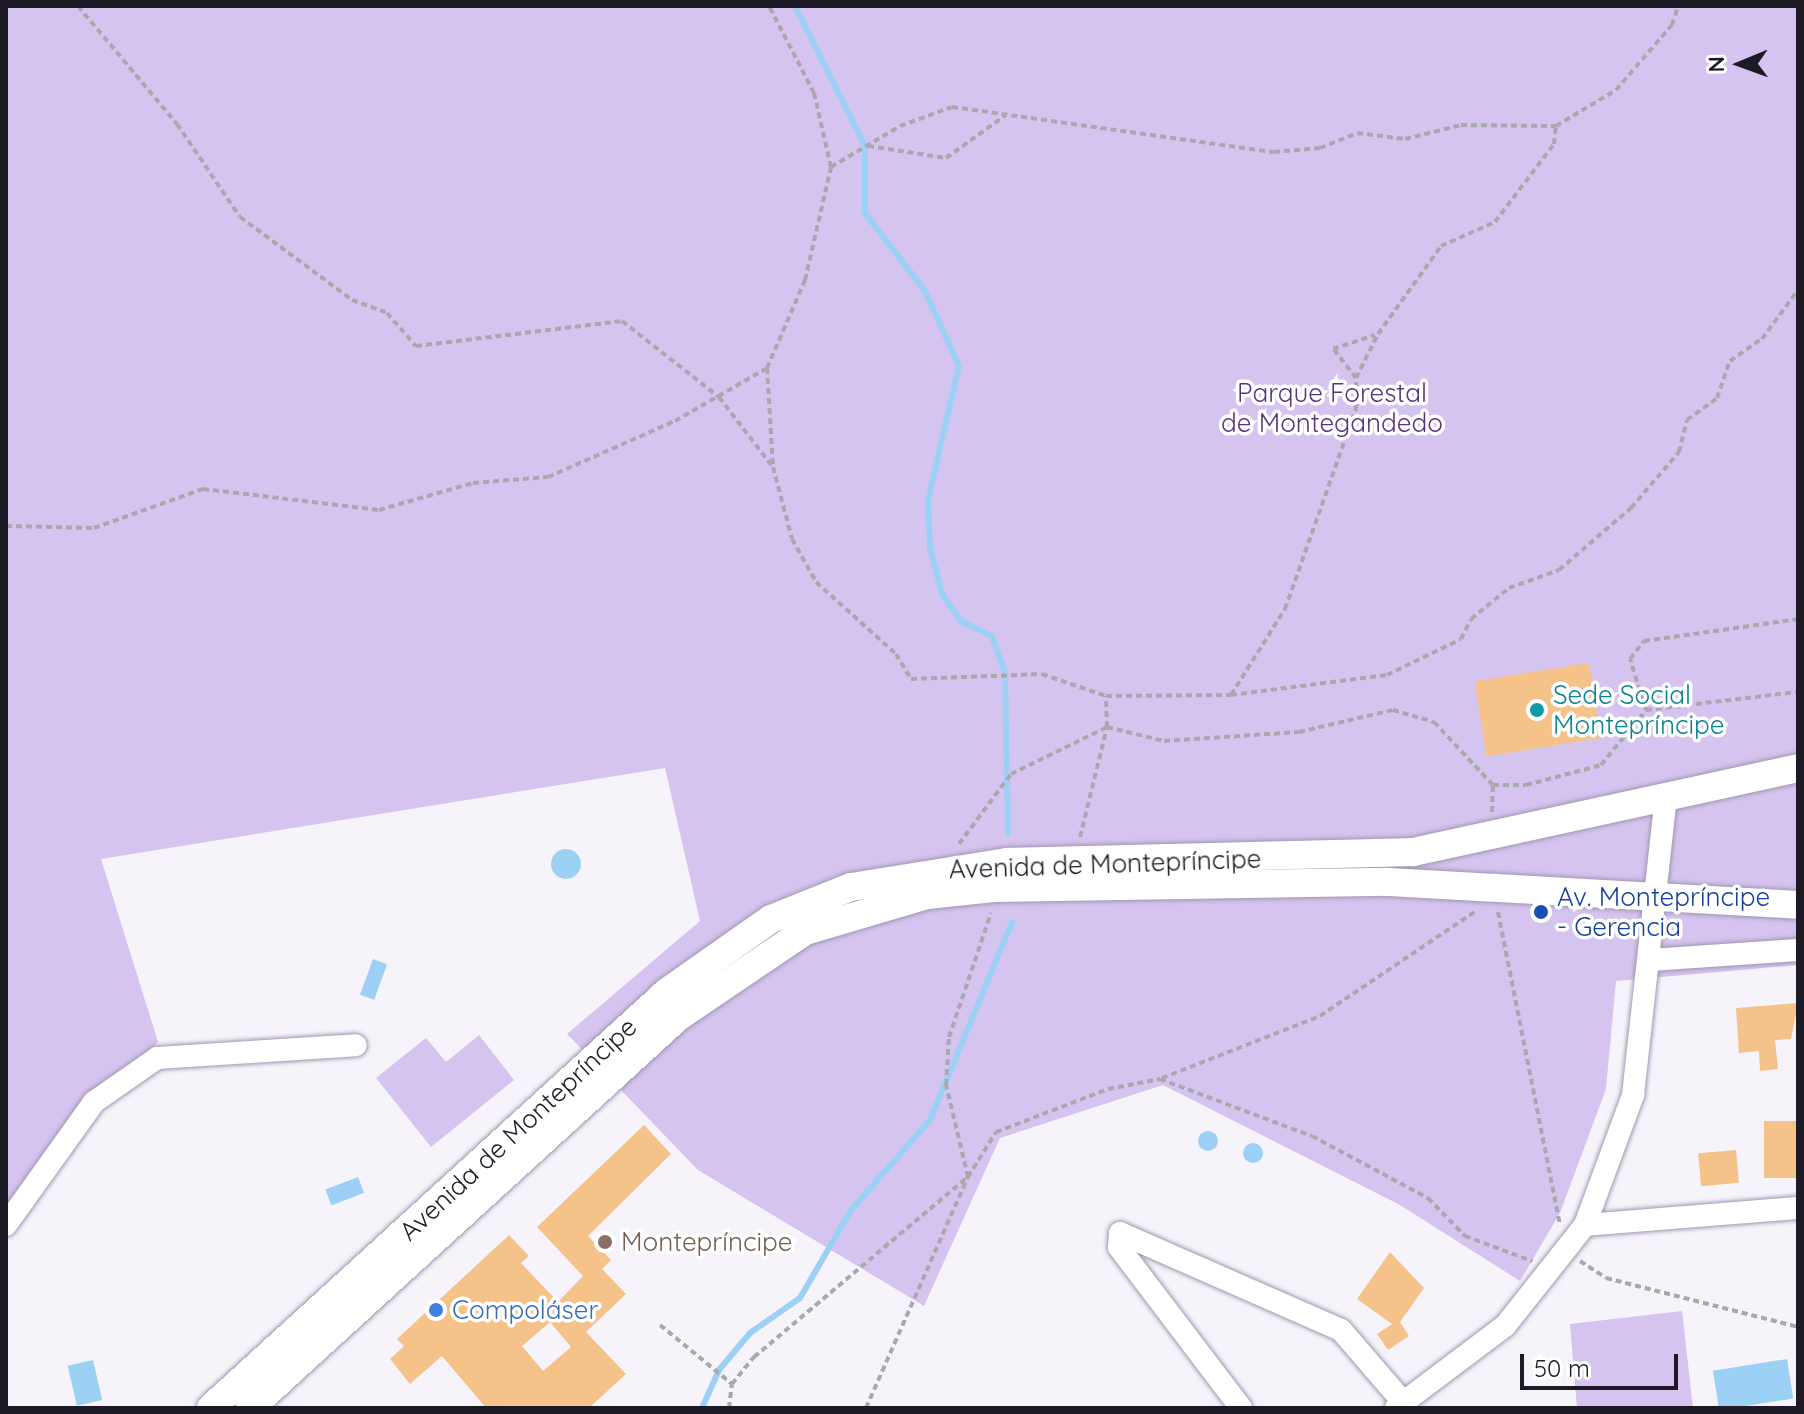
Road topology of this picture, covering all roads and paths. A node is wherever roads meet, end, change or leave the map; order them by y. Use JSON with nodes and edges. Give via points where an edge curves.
{"nodes":[{"id":1,"x":78,"y":6,"type":"edge"},
{"id":2,"x":769,"y":6,"type":"edge"},
{"id":3,"x":1678,"y":6,"type":"edge"},
{"id":4,"x":1006,"y":115,"type":"junction"},
{"id":5,"x":1556,"y":126,"type":"junction"},
{"id":6,"x":865,"y":146,"type":"junction"},
{"id":7,"x":831,"y":167,"type":"junction"},
{"id":8,"x":1798,"y":290,"type":"edge"},
{"id":9,"x":1378,"y":334,"type":"junction"},
{"id":10,"x":767,"y":368,"type":"junction"},
{"id":11,"x":1356,"y":378,"type":"junction"},
{"id":12,"x":719,"y":397,"type":"junction"},
{"id":13,"x":773,"y":467,"type":"junction"},
{"id":14,"x":6,"y":526,"type":"edge"},
{"id":15,"x":1798,"y":619,"type":"edge"},
{"id":16,"x":1798,"y":692,"type":"edge"},
{"id":17,"x":1231,"y":695,"type":"junction"},
{"id":18,"x":1106,"y":696,"type":"junction"},
{"id":19,"x":1646,"y":710,"type":"junction"},
{"id":20,"x":1107,"y":727,"type":"junction"},
{"id":21,"x":1798,"y":768,"type":"edge"},
{"id":22,"x":1493,"y":785,"type":"junction"},
{"id":23,"x":1666,"y":797,"type":"junction"},
{"id":24,"x":1490,"y":838,"type":"junction"},
{"id":25,"x":954,"y":848,"type":"dead end"},
{"id":26,"x":1076,"y":852,"type":"dead end"},
{"id":27,"x":1494,"y":892,"type":"junction"},
{"id":28,"x":1657,"y":895,"type":"junction"},
{"id":29,"x":994,"y":903,"type":"dead end"},
{"id":30,"x":1798,"y":905,"type":"edge"},
{"id":31,"x":1798,"y":950,"type":"edge"},
{"id":32,"x":1650,"y":960,"type":"junction"},
{"id":33,"x":356,"y":1045,"type":"dead end"},
{"id":34,"x":1160,"y":1079,"type":"junction"},
{"id":35,"x":968,"y":1177,"type":"junction"},
{"id":36,"x":1798,"y":1208,"type":"edge"},
{"id":37,"x":6,"y":1225,"type":"edge"},
{"id":38,"x":1585,"y":1225,"type":"junction"},
{"id":39,"x":1565,"y":1251,"type":"junction"},
{"id":40,"x":1551,"y":1270,"type":"junction"},
{"id":41,"x":660,"y":1325,"type":"dead end"},
{"id":42,"x":1798,"y":1327,"type":"edge"},
{"id":43,"x":732,"y":1384,"type":"junction"},
{"id":44,"x":1399,"y":1405,"type":"edge"},
{"id":45,"x":211,"y":1408,"type":"edge"},
{"id":46,"x":250,"y":1408,"type":"edge"},
{"id":47,"x":729,"y":1408,"type":"edge"},
{"id":48,"x":866,"y":1408,"type":"edge"},
{"id":49,"x":1241,"y":1408,"type":"edge"}],
"edges":[{"from":1,"to":12,"type":"path","via":[[177,124],[240,217],[352,300],[387,313],[416,346],[622,321]]},
{"from":2,"to":7,"type":"path","via":[[814,93]]},
{"from":3,"to":5,"type":"path","via":[[1672,25],[1616,90]]},
{"from":4,"to":5,"type":"path","via":[[1274,152],[1320,148],[1357,133],[1405,139],[1461,125]]},
{"from":4,"to":6,"type":"path","via":[[952,107]]},
{"from":4,"to":6,"type":"path","via":[[946,158]]},
{"from":5,"to":9,"type":"path","via":[[1554,144],[1495,222],[1441,246]]},
{"from":6,"to":7,"type":"path"},
{"from":7,"to":10,"type":"path","via":[[805,280]]},
{"from":8,"to":17,"type":"path","via":[[1762,339],[1730,361],[1717,398],[1687,420],[1679,452],[1631,508],[1559,570],[1509,588],[1471,619],[1461,639],[1387,675]]},
{"from":9,"to":11,"type":"path"},
{"from":9,"to":11,"type":"path","via":[[1333,349]]},
{"from":10,"to":12,"type":"path"},
{"from":10,"to":13,"type":"path"},
{"from":11,"to":17,"type":"path","via":[[1356,408],[1285,609]]},
{"from":12,"to":13,"type":"path"},
{"from":12,"to":14,"type":"path","via":[[548,477],[473,483],[379,510],[203,489],[94,528]]},
{"from":13,"to":18,"type":"path","via":[[792,539],[816,582],[896,654],[911,679],[1042,674]]},
{"from":15,"to":19,"type":"path","via":[[1644,641],[1630,659]]},
{"from":16,"to":19,"type":"path"},
{"from":17,"to":18,"type":"path"},
{"from":18,"to":20,"type":"path"},
{"from":19,"to":22,"type":"path","via":[[1601,765],[1526,785]]},
{"from":20,"to":22,"type":"path","via":[[1164,741],[1299,732],[1393,710],[1434,722]]},
{"from":20,"to":25,"type":"path","via":[[1011,774]]},
{"from":20,"to":26,"type":"path"},
{"from":21,"to":23,"type":"street","name":"Avenida de Montepríncipe"},
{"from":22,"to":24,"type":"path"},
{"from":23,"to":24,"type":"street","name":"Avenida de Montepríncipe"},
{"from":23,"to":28,"type":"street"},
{"from":24,"to":45,"type":"street","name":"Avenida de Montepríncipe","via":[[1355,857],[926,869],[851,887],[771,919],[667,992]]},
{"from":27,"to":28,"type":"street","name":"Avenida de Montepríncipe"},
{"from":27,"to":34,"type":"path","via":[[1320,1016]]},
{"from":27,"to":39,"type":"path"},
{"from":27,"to":46,"type":"street","name":"Avenida de Montepríncipe","via":[[994,888],[927,895],[805,931],[678,1017]]},
{"from":28,"to":30,"type":"street","name":"Avenida de Montepríncipe"},
{"from":28,"to":32,"type":"street"},
{"from":29,"to":35,"type":"path","via":[[949,1037],[946,1085]]},
{"from":31,"to":32,"type":"street"},
{"from":32,"to":38,"type":"street","via":[[1633,1095]]},
{"from":33,"to":37,"type":"street","via":[[157,1058],[94,1102]]},
{"from":34,"to":35,"type":"path","via":[[1108,1089],[996,1132]]},
{"from":34,"to":40,"type":"path","via":[[1312,1136],[1428,1198],[1465,1236]]},
{"from":35,"to":43,"type":"path","via":[[787,1326]]},
{"from":35,"to":48,"type":"path"},
{"from":36,"to":38,"type":"street"},
{"from":38,"to":39,"type":"street"},
{"from":39,"to":40,"type":"street"},
{"from":39,"to":42,"type":"path","via":[[1606,1278]]},
{"from":40,"to":44,"type":"street","via":[[1505,1326]]},
{"from":41,"to":43,"type":"path"},
{"from":43,"to":47,"type":"path"},
{"from":44,"to":49,"type":"street","via":[[1341,1330],[1120,1233],[1119,1247]]}]}
